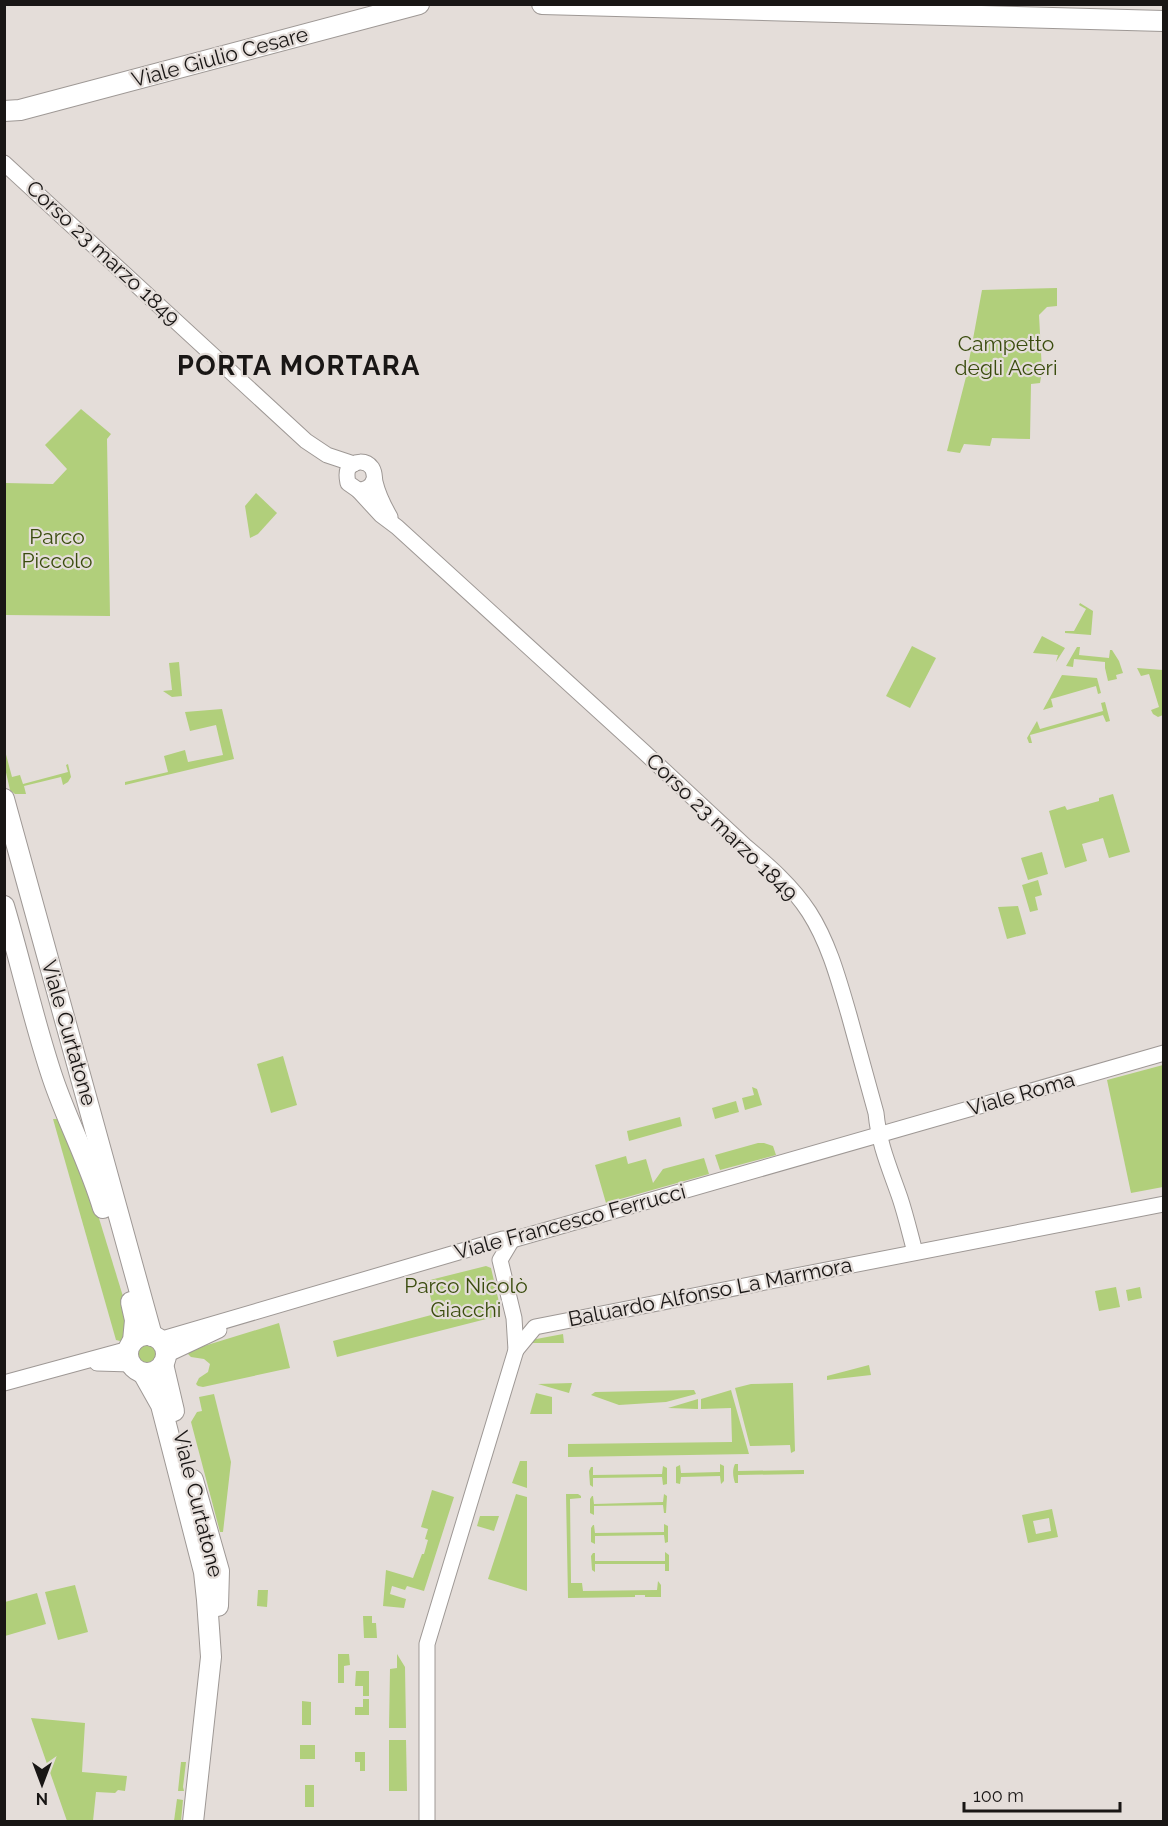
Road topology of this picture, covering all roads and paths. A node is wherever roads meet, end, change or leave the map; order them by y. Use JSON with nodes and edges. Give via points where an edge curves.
{"nodes":[{"id":1,"x":420,"y":4,"type":"edge"},
{"id":2,"x":542,"y":4,"type":"edge"},
{"id":3,"x":1164,"y":21,"type":"edge"},
{"id":4,"x":10,"y":113,"type":"edge"},
{"id":5,"x":4,"y":163,"type":"edge"},
{"id":6,"x":306,"y":441,"type":"junction"},
{"id":7,"x":354,"y":464,"type":"junction"},
{"id":8,"x":374,"y":478,"type":"junction"},
{"id":9,"x":352,"y":485,"type":"junction"},
{"id":10,"x":397,"y":526,"type":"junction"},
{"id":11,"x":4,"y":800,"type":"edge"},
{"id":12,"x":4,"y":906,"type":"edge"},
{"id":13,"x":1164,"y":1053,"type":"edge"},
{"id":14,"x":878,"y":1135,"type":"junction"},
{"id":15,"x":1164,"y":1204,"type":"edge"},
{"id":16,"x":512,"y":1240,"type":"junction"},
{"id":17,"x":915,"y":1252,"type":"junction"},
{"id":18,"x":500,"y":1260,"type":"junction"},
{"id":19,"x":515,"y":1325,"type":"junction"},
{"id":20,"x":535,"y":1327,"type":"junction"},
{"id":21,"x":516,"y":1350,"type":"junction"},
{"id":22,"x":147,"y":1353,"type":"junction"},
{"id":23,"x":4,"y":1383,"type":"edge"},
{"id":24,"x":193,"y":1821,"type":"edge"},
{"id":25,"x":427,"y":1821,"type":"edge"}],
"edges":[{"from":1,"to":4,"type":"main road","name":"Viale Giulio Cesare"},
{"from":2,"to":3,"type":"main road"},
{"from":5,"to":6,"type":"street","name":"Corso 23 marzo 1849"},
{"from":6,"to":7,"type":"street","name":"Corso 23 marzo 1849","via":[[327,455]]},
{"from":6,"to":9,"type":"street","name":"Corso 23 marzo 1849","via":[[316,455]]},
{"from":7,"to":8,"type":"street","via":[[367,464],[373,469]]},
{"from":7,"to":9,"type":"street","via":[[348,470]]},
{"from":8,"to":9,"type":"street","via":[[367,489]]},
{"from":8,"to":10,"type":"street","name":"Corso 23 marzo 1849","via":[[381,504]]},
{"from":9,"to":10,"type":"street","name":"Corso 23 marzo 1849"},
{"from":10,"to":14,"type":"street","name":"Corso 23 marzo 1849","via":[[792,889],[810,913],[838,979],[876,1113]]},
{"from":11,"to":22,"type":"main road","name":"Viale Curtatone"},
{"from":12,"to":22,"type":"main road","name":"Viale Curtatone","via":[[52,1076],[99,1194],[134,1314],[135,1335]]},
{"from":13,"to":14,"type":"street","name":"Viale Roma"},
{"from":14,"to":16,"type":"street","name":"Viale Francesco Ferrucci"},
{"from":14,"to":17,"type":"street","name":"Corso 23 marzo 1849"},
{"from":15,"to":17,"type":"street","name":"Baluardo Alfonso La Marmora"},
{"from":16,"to":18,"type":"street"},
{"from":16,"to":22,"type":"street","name":"Viale Francesco Ferrucci","via":[[503,1239]]},
{"from":17,"to":20,"type":"street","name":"Baluardo Alfonso La Marmora"},
{"from":18,"to":19,"type":"street"},
{"from":18,"to":22,"type":"street","name":"Viale Francesco Ferrucci","via":[[487,1253],[477,1254]]},
{"from":19,"to":20,"type":"street"},
{"from":19,"to":21,"type":"street"},
{"from":20,"to":21,"type":"street"},
{"from":21,"to":25,"type":"street","via":[[428,1644]]},
{"from":22,"to":23,"type":"street","via":[[79,1363]]},
{"from":22,"to":24,"type":"main road","name":"Viale Curtatone","via":[[204,1572],[211,1647]]}]}
